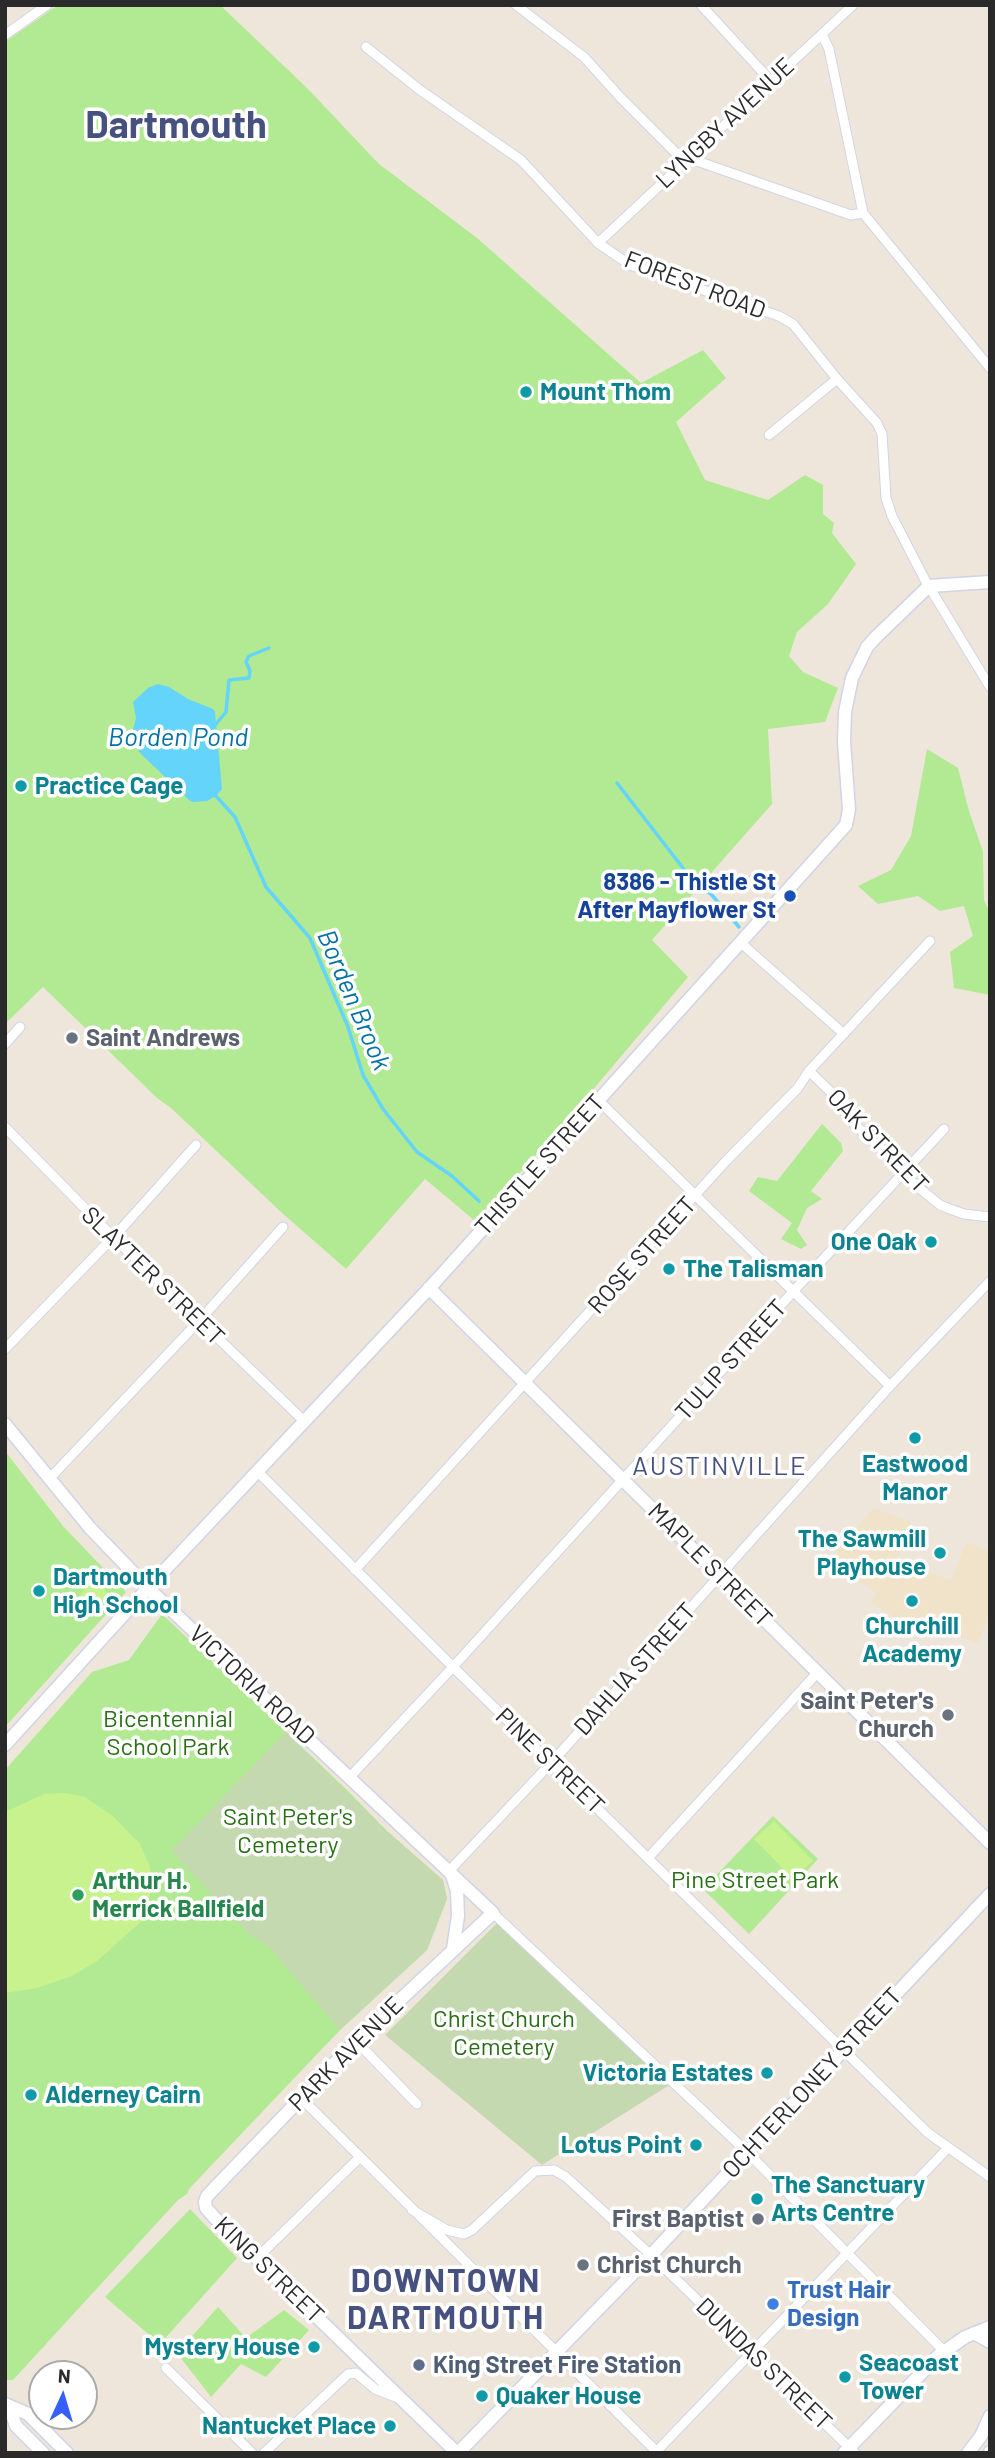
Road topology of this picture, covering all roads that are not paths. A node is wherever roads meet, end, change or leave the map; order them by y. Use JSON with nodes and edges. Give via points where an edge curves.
{"nodes":[{"id":1,"x":47,"y":5,"type":"edge"},
{"id":2,"x":516,"y":5,"type":"edge"},
{"id":3,"x":701,"y":5,"type":"edge"},
{"id":4,"x":853,"y":5,"type":"edge"},
{"id":5,"x":822,"y":34,"type":"junction"},
{"id":6,"x":5,"y":35,"type":"edge"},
{"id":7,"x":366,"y":47,"type":"dead end"},
{"id":8,"x":770,"y":80,"type":"junction"},
{"id":9,"x":687,"y":159,"type":"junction"},
{"id":10,"x":863,"y":213,"type":"junction"},
{"id":11,"x":598,"y":243,"type":"junction"},
{"id":12,"x":990,"y":368,"type":"edge"},
{"id":13,"x":837,"y":379,"type":"junction"},
{"id":14,"x":769,"y":435,"type":"dead end"},
{"id":15,"x":990,"y":582,"type":"edge"},
{"id":16,"x":929,"y":586,"type":"junction"},
{"id":17,"x":990,"y":687,"type":"edge"},
{"id":18,"x":930,"y":942,"type":"dead end"},
{"id":19,"x":741,"y":943,"type":"junction"},
{"id":20,"x":20,"y":1027,"type":"dead end"},
{"id":21,"x":844,"y":1034,"type":"junction"},
{"id":22,"x":5,"y":1044,"type":"edge"},
{"id":23,"x":809,"y":1071,"type":"junction"},
{"id":24,"x":598,"y":1100,"type":"junction"},
{"id":25,"x":5,"y":1127,"type":"edge"},
{"id":26,"x":944,"y":1129,"type":"dead end"},
{"id":27,"x":196,"y":1145,"type":"dead end"},
{"id":28,"x":905,"y":1171,"type":"junction"},
{"id":29,"x":696,"y":1195,"type":"junction"},
{"id":30,"x":990,"y":1217,"type":"edge"},
{"id":31,"x":283,"y":1227,"type":"dead end"},
{"id":32,"x":113,"y":1237,"type":"junction"},
{"id":33,"x":990,"y":1281,"type":"edge"},
{"id":34,"x":429,"y":1288,"type":"junction"},
{"id":35,"x":793,"y":1292,"type":"junction"},
{"id":36,"x":199,"y":1321,"type":"junction"},
{"id":37,"x":5,"y":1349,"type":"edge"},
{"id":38,"x":526,"y":1383,"type":"junction"},
{"id":39,"x":890,"y":1386,"type":"junction"},
{"id":40,"x":305,"y":1422,"type":"junction"},
{"id":41,"x":5,"y":1424,"type":"edge"},
{"id":42,"x":258,"y":1472,"type":"junction"},
{"id":43,"x":50,"y":1478,"type":"junction"},
{"id":44,"x":623,"y":1478,"type":"junction"},
{"id":45,"x":355,"y":1570,"type":"junction"},
{"id":46,"x":720,"y":1574,"type":"junction"},
{"id":47,"x":148,"y":1588,"type":"junction"},
{"id":48,"x":453,"y":1667,"type":"junction"},
{"id":49,"x":818,"y":1672,"type":"junction"},
{"id":50,"x":5,"y":1745,"type":"edge"},
{"id":51,"x":552,"y":1762,"type":"junction"},
{"id":52,"x":349,"y":1777,"type":"junction"},
{"id":53,"x":990,"y":1843,"type":"edge"},
{"id":54,"x":648,"y":1858,"type":"junction"},
{"id":55,"x":451,"y":1873,"type":"junction"},
{"id":56,"x":990,"y":1894,"type":"edge"},
{"id":57,"x":493,"y":1913,"type":"junction"},
{"id":58,"x":453,"y":1949,"type":"junction"},
{"id":59,"x":356,"y":2041,"type":"junction"},
{"id":60,"x":843,"y":2049,"type":"junction"},
{"id":61,"x":301,"y":2098,"type":"junction"},
{"id":62,"x":417,"y":2104,"type":"dead end"},
{"id":63,"x":948,"y":2148,"type":"junction"},
{"id":64,"x":747,"y":2152,"type":"junction"},
{"id":65,"x":359,"y":2158,"type":"junction"},
{"id":66,"x":990,"y":2177,"type":"edge"},
{"id":67,"x":205,"y":2202,"type":"joint"},
{"id":68,"x":412,"y":2210,"type":"junction"},
{"id":69,"x":848,"y":2254,"type":"junction"},
{"id":70,"x":651,"y":2255,"type":"junction"},
{"id":71,"x":257,"y":2258,"type":"junction"},
{"id":72,"x":990,"y":2327,"type":"edge"},
{"id":73,"x":974,"y":2333,"type":"junction"},
{"id":74,"x":990,"y":2342,"type":"edge"},
{"id":75,"x":944,"y":2350,"type":"junction"},
{"id":76,"x":556,"y":2353,"type":"junction"},
{"id":77,"x":752,"y":2353,"type":"junction"},
{"id":78,"x":166,"y":2368,"type":"dead end"},
{"id":79,"x":398,"y":2398,"type":"junction"},
{"id":80,"x":6,"y":2408,"type":"edge"},
{"id":81,"x":990,"y":2416,"type":"edge"},
{"id":82,"x":986,"y":2437,"type":"edge"},
{"id":83,"x":849,"y":2451,"type":"edge"},
{"id":84,"x":656,"y":2452,"type":"edge"},
{"id":85,"x":43,"y":2453,"type":"edge"},
{"id":86,"x":67,"y":2453,"type":"edge"},
{"id":87,"x":252,"y":2453,"type":"edge"},
{"id":88,"x":264,"y":2453,"type":"edge"},
{"id":89,"x":458,"y":2453,"type":"edge"},
{"id":90,"x":968,"y":2453,"type":"edge"}],
"edges":[{"from":1,"to":6,"type":"street"},
{"from":2,"to":9,"type":"street","via":[[584,57],[671,149]]},
{"from":3,"to":8,"type":"street"},
{"from":4,"to":5,"type":"street","name":"LYNGBY AVENUE"},
{"from":5,"to":8,"type":"street","name":"LYNGBY AVENUE"},
{"from":5,"to":10,"type":"street"},
{"from":7,"to":11,"type":"street","name":"FOREST ROAD","via":[[521,160]]},
{"from":8,"to":9,"type":"street","name":"LYNGBY AVENUE"},
{"from":9,"to":10,"type":"street","via":[[851,215]]},
{"from":9,"to":11,"type":"street","name":"LYNGBY AVENUE"},
{"from":10,"to":12,"type":"street"},
{"from":11,"to":13,"type":"street","name":"FOREST ROAD","via":[[630,265],[787,320]]},
{"from":13,"to":14,"type":"street"},
{"from":13,"to":16,"type":"street","name":"FOREST ROAD","via":[[880,428],[888,505]]},
{"from":15,"to":16,"type":"main road"},
{"from":16,"to":17,"type":"street","name":"FOREST ROAD"},
{"from":16,"to":19,"type":"main road","name":"THISTLE STREET","via":[[876,636],[852,678],[845,712],[846,825]]},
{"from":18,"to":21,"type":"street","name":"ROSE STREET"},
{"from":19,"to":21,"type":"street"},
{"from":19,"to":24,"type":"main road","name":"THISTLE STREET"},
{"from":20,"to":22,"type":"street"},
{"from":21,"to":23,"type":"street","name":"ROSE STREET"},
{"from":23,"to":28,"type":"street","name":"OAK STREET","via":[[853,1122]]},
{"from":23,"to":29,"type":"street","name":"ROSE STREET"},
{"from":24,"to":29,"type":"street"},
{"from":24,"to":34,"type":"main road","name":"THISTLE STREET"},
{"from":25,"to":32,"type":"street","name":"SLAYTER STREET"},
{"from":26,"to":28,"type":"street","name":"TULIP STREET"},
{"from":27,"to":32,"type":"street"},
{"from":28,"to":30,"type":"street","name":"OAK STREET","via":[[940,1205]]},
{"from":28,"to":35,"type":"street","name":"TULIP STREET"},
{"from":29,"to":35,"type":"street"},
{"from":29,"to":38,"type":"street","name":"ROSE STREET"},
{"from":31,"to":36,"type":"street"},
{"from":32,"to":36,"type":"street","name":"SLAYTER STREET"},
{"from":32,"to":37,"type":"street"},
{"from":33,"to":39,"type":"street","name":"DAHLIA STREET"},
{"from":34,"to":38,"type":"main road","name":"MAPLE STREET"},
{"from":34,"to":40,"type":"main road","name":"THISTLE STREET"},
{"from":35,"to":39,"type":"street"},
{"from":35,"to":44,"type":"street","name":"TULIP STREET"},
{"from":36,"to":40,"type":"street","name":"SLAYTER STREET"},
{"from":36,"to":43,"type":"street"},
{"from":38,"to":44,"type":"main road","name":"MAPLE STREET"},
{"from":38,"to":45,"type":"street","name":"ROSE STREET"},
{"from":39,"to":46,"type":"street","name":"DAHLIA STREET"},
{"from":40,"to":42,"type":"main road","name":"THISTLE STREET"},
{"from":41,"to":43,"type":"main road","name":"VICTORIA ROAD"},
{"from":42,"to":45,"type":"street","name":"PINE STREET"},
{"from":42,"to":47,"type":"main road","name":"THISTLE STREET"},
{"from":43,"to":47,"type":"main road","name":"VICTORIA ROAD"},
{"from":44,"to":46,"type":"main road","name":"MAPLE STREET"},
{"from":44,"to":48,"type":"street","name":"TULIP STREET"},
{"from":45,"to":48,"type":"street","name":"PINE STREET"},
{"from":46,"to":49,"type":"main road","name":"MAPLE STREET"},
{"from":46,"to":51,"type":"street","name":"DAHLIA STREET"},
{"from":47,"to":50,"type":"main road","name":"THISTLE STREET"},
{"from":47,"to":52,"type":"main road","name":"VICTORIA ROAD"},
{"from":48,"to":51,"type":"street","name":"PINE STREET"},
{"from":48,"to":52,"type":"street","name":"TULIP STREET"},
{"from":49,"to":53,"type":"main road","name":"MAPLE STREET"},
{"from":49,"to":54,"type":"street"},
{"from":51,"to":54,"type":"street","name":"PINE STREET"},
{"from":51,"to":55,"type":"street","name":"DAHLIA STREET"},
{"from":52,"to":55,"type":"main road","name":"VICTORIA ROAD"},
{"from":54,"to":60,"type":"street","name":"PINE STREET"},
{"from":55,"to":57,"type":"main road","name":"VICTORIA ROAD"},
{"from":55,"to":58,"type":"main road","via":[[458,1916]]},
{"from":56,"to":60,"type":"main road","name":"OCHTERLONEY STREET"},
{"from":57,"to":58,"type":"main road","name":"PARK AVENUE"},
{"from":57,"to":64,"type":"street","name":"VICTORIA ROAD"},
{"from":58,"to":59,"type":"main road","name":"PARK AVENUE"},
{"from":59,"to":61,"type":"main road","name":"PARK AVENUE"},
{"from":59,"to":62,"type":"street"},
{"from":60,"to":63,"type":"street","name":"PINE STREET"},
{"from":60,"to":64,"type":"main road","name":"OCHTERLONEY STREET"},
{"from":61,"to":65,"type":"street"},
{"from":61,"to":67,"type":"main road","name":"PARK AVENUE"},
{"from":63,"to":66,"type":"street","name":"PINE STREET"},
{"from":63,"to":69,"type":"street"},
{"from":64,"to":69,"type":"street","name":"VICTORIA ROAD"},
{"from":64,"to":70,"type":"main road","name":"OCHTERLONEY STREET"},
{"from":65,"to":68,"type":"street"},
{"from":65,"to":71,"type":"street"},
{"from":67,"to":71,"type":"main road","name":"KING STREET","via":[[214,2217]]},
{"from":68,"to":70,"type":"street","name":"DUNDAS STREET","via":[[464,2234],[535,2171],[554,2170]]},
{"from":68,"to":76,"type":"street"},
{"from":69,"to":75,"type":"street","name":"VICTORIA ROAD"},
{"from":69,"to":77,"type":"street"},
{"from":70,"to":76,"type":"main road","name":"OCHTERLONEY STREET"},
{"from":70,"to":77,"type":"street","name":"DUNDAS STREET"},
{"from":71,"to":79,"type":"main road","name":"KING STREET"},
{"from":72,"to":73,"type":"main road"},
{"from":73,"to":74,"type":"main road"},
{"from":73,"to":75,"type":"main road"},
{"from":75,"to":83,"type":"main road"},
{"from":76,"to":84,"type":"street"},
{"from":76,"to":89,"type":"main road","name":"OCHTERLONEY STREET"},
{"from":77,"to":83,"type":"street","name":"DUNDAS STREET"},
{"from":77,"to":84,"type":"street"},
{"from":78,"to":87,"type":"street"},
{"from":79,"to":88,"type":"street","via":[[351,2373]]},
{"from":79,"to":89,"type":"main road","name":"KING STREET"},
{"from":80,"to":85,"type":"main road","via":[[16,2426]]},
{"from":80,"to":86,"type":"main road","via":[[28,2414]]},
{"from":81,"to":82,"type":"main road"},
{"from":82,"to":90,"type":"main road"}]}
